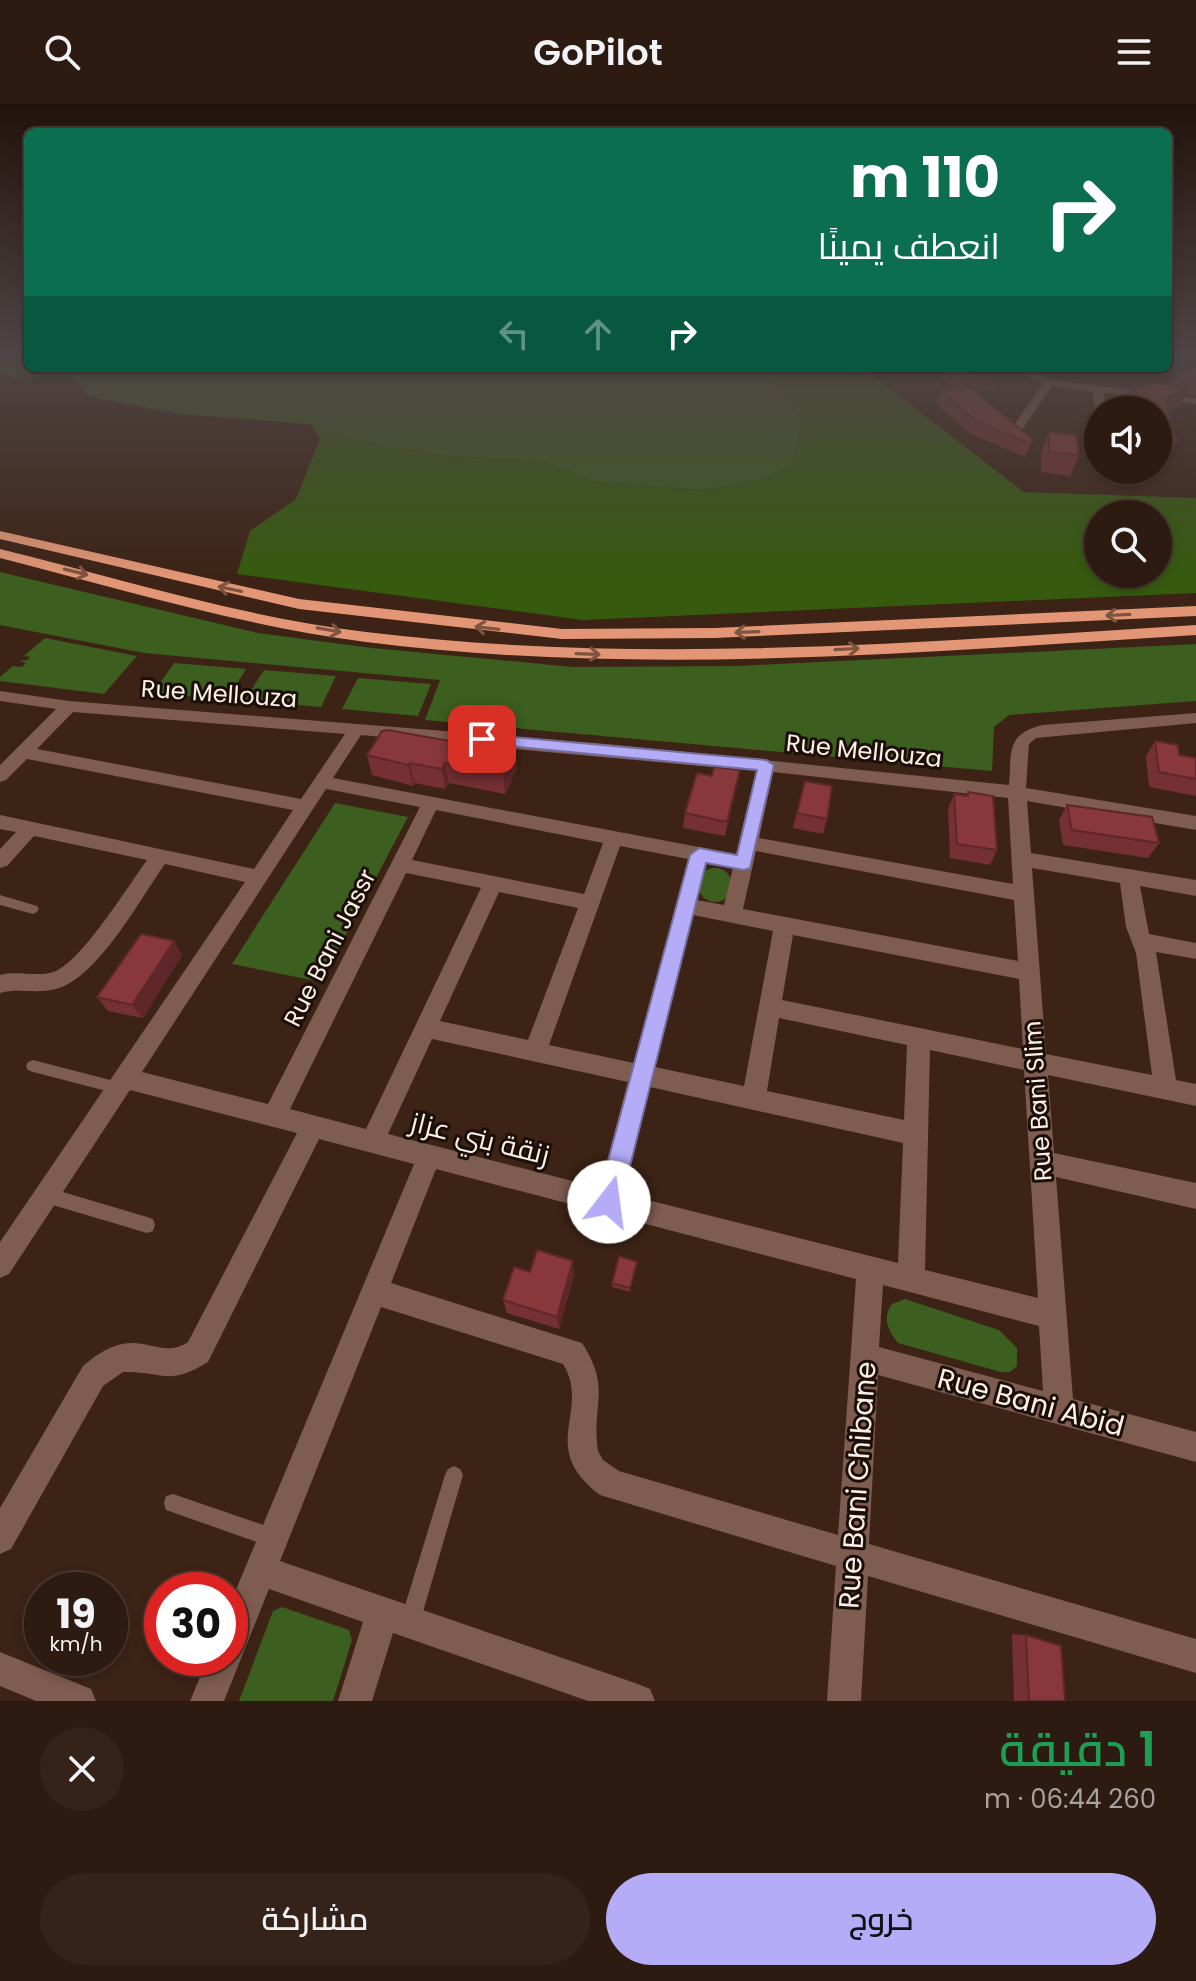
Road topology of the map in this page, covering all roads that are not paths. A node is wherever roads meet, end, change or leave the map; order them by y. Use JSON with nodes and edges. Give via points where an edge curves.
{"nodes":[{"id":1,"x":0,"y":535,"type":"edge"},
{"id":2,"x":0,"y":553,"type":"edge"},
{"id":3,"x":1196,"y":611,"type":"edge"},
{"id":4,"x":1196,"y":630,"type":"edge"},
{"id":5,"x":0,"y":696,"type":"edge"},
{"id":6,"x":69,"y":706,"type":"junction"},
{"id":7,"x":1196,"y":718,"type":"edge"},
{"id":8,"x":357,"y":729,"type":"junction"},
{"id":9,"x":9,"y":763,"type":"edge"},
{"id":10,"x":766,"y":765,"type":"junction"},
{"id":11,"x":322,"y":782,"type":"junction"},
{"id":12,"x":1017,"y":793,"type":"junction"},
{"id":13,"x":431,"y":803,"type":"junction"},
{"id":14,"x":305,"y":806,"type":"junction"},
{"id":15,"x":0,"y":822,"type":"edge"},
{"id":16,"x":1196,"y":823,"type":"edge"},
{"id":17,"x":30,"y":829,"type":"junction"},
{"id":18,"x":614,"y":838,"type":"junction"},
{"id":19,"x":748,"y":843,"type":"junction"},
{"id":20,"x":699,"y":855,"type":"junction"},
{"id":21,"x":161,"y":856,"type":"junction"},
{"id":22,"x":1022,"y":859,"type":"junction"},
{"id":23,"x":0,"y":861,"type":"edge"},
{"id":24,"x":744,"y":863,"type":"junction"},
{"id":25,"x":400,"y":865,"type":"junction"},
{"id":26,"x":258,"y":877,"type":"junction"},
{"id":27,"x":1129,"y":877,"type":"junction"},
{"id":28,"x":493,"y":883,"type":"junction"},
{"id":29,"x":1196,"y":888,"type":"edge"},
{"id":30,"x":1024,"y":894,"type":"junction"},
{"id":31,"x":0,"y":900,"type":"edge"},
{"id":32,"x":591,"y":903,"type":"junction"},
{"id":33,"x":686,"y":906,"type":"junction"},
{"id":34,"x":33,"y":909,"type":"dead end"},
{"id":35,"x":732,"y":915,"type":"junction"},
{"id":36,"x":784,"y":925,"type":"junction"},
{"id":37,"x":1143,"y":941,"type":"junction"},
{"id":38,"x":1196,"y":951,"type":"edge"},
{"id":39,"x":1030,"y":972,"type":"junction"},
{"id":40,"x":0,"y":984,"type":"edge"},
{"id":41,"x":770,"y":1007,"type":"junction"},
{"id":42,"x":425,"y":1028,"type":"junction"},
{"id":43,"x":919,"y":1037,"type":"junction"},
{"id":44,"x":535,"y":1052,"type":"junction"},
{"id":45,"x":1035,"y":1061,"type":"junction"},
{"id":46,"x":33,"y":1066,"type":"dead end"},
{"id":47,"x":642,"y":1075,"type":"junction"},
{"id":48,"x":121,"y":1083,"type":"junction"},
{"id":49,"x":1166,"y":1089,"type":"junction"},
{"id":50,"x":1196,"y":1095,"type":"edge"},
{"id":51,"x":754,"y":1098,"type":"junction"},
{"id":52,"x":274,"y":1116,"type":"junction"},
{"id":53,"x":313,"y":1126,"type":"junction"},
{"id":54,"x":916,"y":1134,"type":"junction"},
{"id":55,"x":373,"y":1141,"type":"junction"},
{"id":56,"x":429,"y":1156,"type":"junction"},
{"id":57,"x":1042,"y":1162,"type":"junction"},
{"id":58,"x":46,"y":1195,"type":"junction"},
{"id":59,"x":1196,"y":1196,"type":"edge"},
{"id":60,"x":609,"y":1202,"type":"junction"},
{"id":61,"x":147,"y":1225,"type":"dead end"},
{"id":62,"x":5,"y":1248,"type":"edge"},
{"id":63,"x":870,"y":1269,"type":"junction"},
{"id":64,"x":911,"y":1279,"type":"junction"},
{"id":65,"x":374,"y":1291,"type":"junction"},
{"id":66,"x":1053,"y":1316,"type":"junction"},
{"id":67,"x":865,"y":1357,"type":"junction"},
{"id":68,"x":1059,"y":1410,"type":"junction"},
{"id":69,"x":1196,"y":1447,"type":"edge"},
{"id":70,"x":454,"y":1475,"type":"dead end"},
{"id":71,"x":173,"y":1503,"type":"dead end"},
{"id":72,"x":0,"y":1538,"type":"edge"},
{"id":73,"x":274,"y":1538,"type":"junction"},
{"id":74,"x":852,"y":1556,"type":"junction"},
{"id":75,"x":260,"y":1570,"type":"junction"},
{"id":76,"x":248,"y":1600,"type":"edge"},
{"id":77,"x":396,"y":1618,"type":"junction"},
{"id":78,"x":1196,"y":1656,"type":"edge"},
{"id":79,"x":0,"y":1669,"type":"edge"},
{"id":80,"x":217,"y":1676,"type":"edge"},
{"id":81,"x":79,"y":1701,"type":"edge"},
{"id":82,"x":207,"y":1701,"type":"edge"},
{"id":83,"x":355,"y":1701,"type":"edge"},
{"id":84,"x":638,"y":1701,"type":"edge"},
{"id":85,"x":844,"y":1701,"type":"edge"}],
"edges":[{"from":3,"to":1,"type":"highway","one_way":true,"via":[[715,633],[535,632],[299,604]]},
{"from":2,"to":4,"type":"highway","one_way":true,"via":[[284,622],[512,651],[727,655]]},
{"from":5,"to":6,"type":"street","name":"Rue Mellouza"},
{"from":6,"to":8,"type":"street","name":"Rue Mellouza"},
{"from":6,"to":9,"type":"street"},
{"from":7,"to":12,"type":"street","via":[[1030,734],[1021,742]]},
{"from":8,"to":10,"type":"street","name":"Rue Mellouza"},
{"from":8,"to":11,"type":"street"},
{"from":9,"to":14,"type":"street"},
{"from":10,"to":12,"type":"street","name":"Rue Mellouza"},
{"from":10,"to":19,"type":"street"},
{"from":11,"to":13,"type":"street"},
{"from":11,"to":14,"type":"street"},
{"from":12,"to":16,"type":"street","name":"Rue Mellouza"},
{"from":12,"to":22,"type":"street","name":"Rue Bani Slim"},
{"from":13,"to":18,"type":"street"},
{"from":13,"to":25,"type":"street","name":"Rue Bani Jassr"},
{"from":14,"to":26,"type":"street"},
{"from":15,"to":17,"type":"street"},
{"from":17,"to":21,"type":"street"},
{"from":17,"to":23,"type":"street"},
{"from":18,"to":20,"type":"street"},
{"from":18,"to":32,"type":"street"},
{"from":19,"to":24,"type":"street"},
{"from":19,"to":30,"type":"street"},
{"from":20,"to":24,"type":"street"},
{"from":20,"to":33,"type":"street"},
{"from":21,"to":26,"type":"street"},
{"from":21,"to":40,"type":"street","via":[[74,970],[51,982]]},
{"from":22,"to":27,"type":"street"},
{"from":22,"to":30,"type":"street","name":"Rue Bani Slim"},
{"from":24,"to":35,"type":"street"},
{"from":25,"to":28,"type":"street"},
{"from":25,"to":52,"type":"street","name":"Rue Bani Jassr"},
{"from":26,"to":48,"type":"street"},
{"from":27,"to":29,"type":"street"},
{"from":27,"to":37,"type":"street"},
{"from":28,"to":32,"type":"street"},
{"from":28,"to":42,"type":"street"},
{"from":30,"to":39,"type":"street","name":"Rue Bani Slim"},
{"from":31,"to":34,"type":"lane"},
{"from":32,"to":44,"type":"street"},
{"from":33,"to":35,"type":"street"},
{"from":33,"to":47,"type":"street"},
{"from":35,"to":36,"type":"street"},
{"from":36,"to":39,"type":"street"},
{"from":36,"to":41,"type":"street"},
{"from":37,"to":38,"type":"street"},
{"from":37,"to":49,"type":"street"},
{"from":39,"to":45,"type":"street","name":"Rue Bani Slim"},
{"from":41,"to":43,"type":"street"},
{"from":41,"to":51,"type":"street"},
{"from":42,"to":44,"type":"street"},
{"from":42,"to":55,"type":"street"},
{"from":43,"to":45,"type":"street"},
{"from":43,"to":54,"type":"street"},
{"from":44,"to":47,"type":"street"},
{"from":45,"to":49,"type":"street"},
{"from":45,"to":57,"type":"street","name":"Rue Bani Slim"},
{"from":46,"to":48,"type":"lane"},
{"from":47,"to":51,"type":"street"},
{"from":47,"to":60,"type":"street"},
{"from":48,"to":52,"type":"street","name":"زنقة بني عزاز"},
{"from":48,"to":58,"type":"street"},
{"from":49,"to":50,"type":"street"},
{"from":51,"to":54,"type":"street"},
{"from":52,"to":53,"type":"street","name":"زنقة بني عزاز"},
{"from":53,"to":55,"type":"street","name":"زنقة بني عزاز"},
{"from":53,"to":72,"type":"street","via":[[198,1352],[168,1366],[131,1355],[93,1376]]},
{"from":54,"to":64,"type":"street"},
{"from":55,"to":56,"type":"street","name":"زنقة بني عزاز"},
{"from":56,"to":60,"type":"street","name":"زنقة بني عزاز"},
{"from":56,"to":65,"type":"street"},
{"from":57,"to":59,"type":"street"},
{"from":57,"to":66,"type":"street","name":"Rue Bani Slim"},
{"from":58,"to":61,"type":"lane"},
{"from":58,"to":62,"type":"street"},
{"from":60,"to":63,"type":"street","name":"زنقة بني عزاز"},
{"from":63,"to":64,"type":"street","name":"زنقة بني عزاز"},
{"from":63,"to":67,"type":"street","name":"Rue Bani Chibane"},
{"from":64,"to":66,"type":"street","name":"زنقة بني عزاز"},
{"from":65,"to":73,"type":"street"},
{"from":65,"to":74,"type":"street","via":[[572,1353],[587,1383],[581,1453],[602,1479]]},
{"from":66,"to":68,"type":"street","name":"Rue Bani Slim"},
{"from":67,"to":68,"type":"street","name":"Rue Bani Abid"},
{"from":67,"to":74,"type":"street","name":"Rue Bani Chibane"},
{"from":68,"to":69,"type":"street","name":"Rue Bani Abid"},
{"from":70,"to":77,"type":"lane"},
{"from":71,"to":73,"type":"lane"},
{"from":73,"to":75,"type":"street"},
{"from":74,"to":78,"type":"street"},
{"from":74,"to":85,"type":"street","name":"Rue Bani Chibane"},
{"from":75,"to":76,"type":"street"},
{"from":75,"to":77,"type":"street"},
{"from":77,"to":83,"type":"street"},
{"from":77,"to":84,"type":"street"},
{"from":79,"to":81,"type":"street"},
{"from":80,"to":82,"type":"street"}]}
